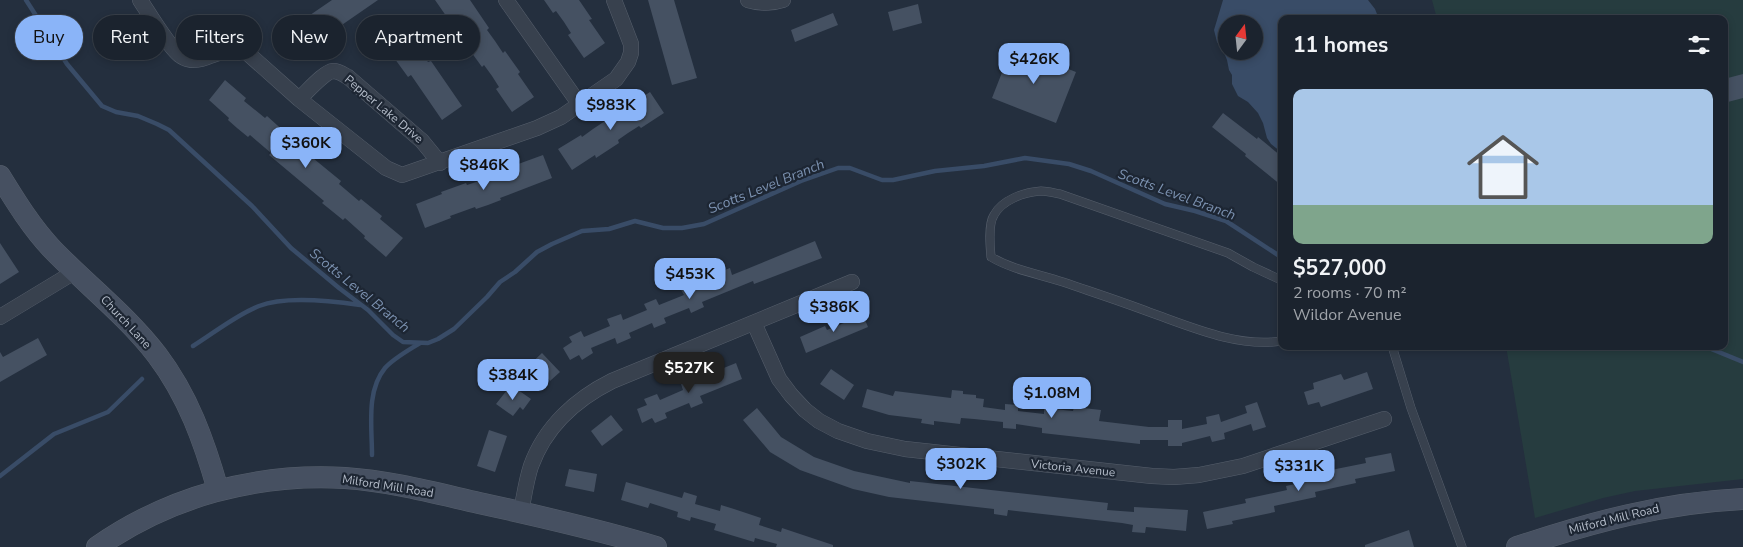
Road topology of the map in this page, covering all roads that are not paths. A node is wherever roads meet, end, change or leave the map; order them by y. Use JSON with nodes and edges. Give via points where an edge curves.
{"nodes":[{"id":1,"x":140,"y":0,"type":"edge"},
{"id":2,"x":506,"y":0,"type":"edge"},
{"id":3,"x":614,"y":0,"type":"edge"},
{"id":4,"x":783,"y":0,"type":"edge"},
{"id":5,"x":754,"y":2,"type":"edge"},
{"id":6,"x":300,"y":99,"type":"junction"},
{"id":7,"x":580,"y":105,"type":"junction"},
{"id":8,"x":440,"y":163,"type":"junction"},
{"id":9,"x":0,"y":176,"type":"edge"},
{"id":10,"x":76,"y":271,"type":"junction"},
{"id":11,"x":1278,"y":279,"type":"edge"},
{"id":12,"x":852,"y":282,"type":"dead end"},
{"id":13,"x":0,"y":318,"type":"edge"},
{"id":14,"x":754,"y":323,"type":"junction"},
{"id":15,"x":1278,"y":341,"type":"edge"},
{"id":16,"x":1393,"y":350,"type":"edge"},
{"id":17,"x":1384,"y":420,"type":"dead end"},
{"id":18,"x":218,"y":490,"type":"junction"},
{"id":19,"x":1743,"y":499,"type":"edge"},
{"id":20,"x":521,"y":512,"type":"junction"},
{"id":21,"x":108,"y":544,"type":"edge"},
{"id":22,"x":656,"y":547,"type":"edge"},
{"id":23,"x":1462,"y":547,"type":"edge"},
{"id":24,"x":1517,"y":547,"type":"edge"}],
"edges":[{"from":1,"to":6,"type":"street","via":[[179,56],[194,60],[230,49],[244,50]]},
{"from":2,"to":7,"type":"street"},
{"from":3,"to":7,"type":"street","via":[[631,44],[631,53],[616,79]]},
{"from":4,"to":5,"type":"street","via":[[770,4]]},
{"from":6,"to":8,"type":"street","via":[[395,173],[402,175]]},
{"from":6,"to":8,"type":"street","name":"Pepper Lake Drive","via":[[325,74],[340,72],[422,141]]},
{"from":7,"to":8,"type":"street","via":[[561,118],[537,128]]},
{"from":9,"to":10,"type":"main road","name":"Church Lane","via":[[34,227]]},
{"from":10,"to":13,"type":"street"},
{"from":10,"to":18,"type":"main road","name":"Church Lane","via":[[138,332],[170,373],[195,420]]},
{"from":11,"to":15,"type":"lane","via":[[1228,253],[1060,194],[1041,191],[1019,196],[1001,205],[993,216],[991,257],[1003,265],[1054,279],[1204,332],[1245,340]]},
{"from":12,"to":14,"type":"street"},
{"from":14,"to":17,"type":"street","name":"Victoria Avenue","via":[[779,379],[805,410],[838,431],[905,449],[1174,477],[1243,466]]},
{"from":14,"to":20,"type":"street","via":[[612,381],[577,402],[562,416],[541,445],[532,466]]},
{"from":16,"to":23,"type":"lane"},
{"from":18,"to":20,"type":"main road","name":"Milford Mill Road","via":[[278,480],[346,478]]},
{"from":18,"to":21,"type":"main road","name":"Milford Mill Road","via":[[172,506]]},
{"from":19,"to":24,"type":"main road","name":"Milford Mill Road","via":[[1635,512]]},
{"from":20,"to":22,"type":"main road","name":"Milford Mill Road","via":[[601,530]]}]}
